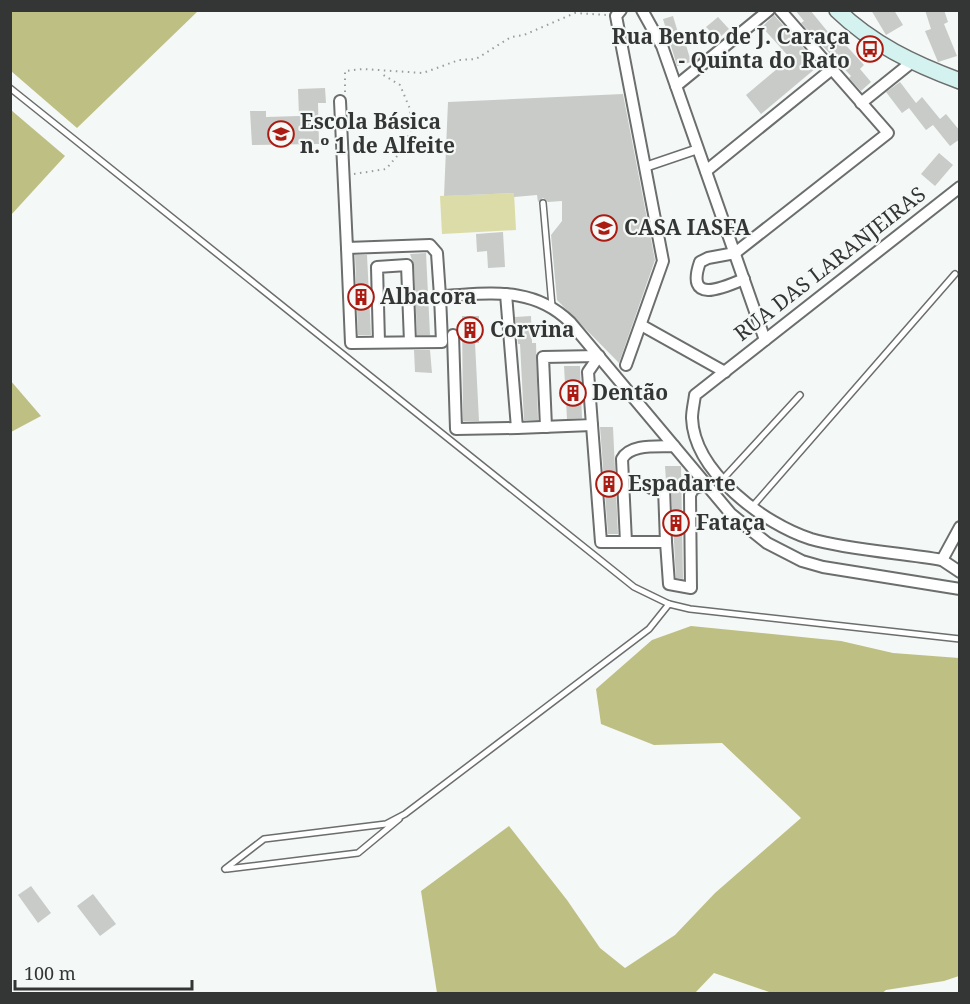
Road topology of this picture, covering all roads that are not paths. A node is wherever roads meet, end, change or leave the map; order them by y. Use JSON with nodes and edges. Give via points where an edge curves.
{"nodes":[{"id":1,"x":642,"y":10,"type":"edge"},
{"id":2,"x":769,"y":10,"type":"edge"},
{"id":3,"x":780,"y":10,"type":"edge"},
{"id":4,"x":837,"y":10,"type":"edge"},
{"id":5,"x":618,"y":13,"type":"edge"},
{"id":6,"x":912,"y":62,"type":"junction"},
{"id":7,"x":832,"y":69,"type":"junction"},
{"id":8,"x":960,"y":81,"type":"edge"},
{"id":9,"x":676,"y":86,"type":"junction"},
{"id":10,"x":10,"y":88,"type":"edge"},
{"id":11,"x":340,"y":102,"type":"road end"},
{"id":12,"x":861,"y":103,"type":"junction"},
{"id":13,"x":698,"y":148,"type":"junction"},
{"id":14,"x":645,"y":167,"type":"junction"},
{"id":15,"x":706,"y":171,"type":"junction"},
{"id":16,"x":960,"y":188,"type":"edge"},
{"id":17,"x":543,"y":203,"type":"dead end"},
{"id":18,"x":347,"y":248,"type":"junction"},
{"id":19,"x":735,"y":253,"type":"junction"},
{"id":20,"x":955,"y":274,"type":"dead end"},
{"id":21,"x":744,"y":279,"type":"junction"},
{"id":22,"x":506,"y":294,"type":"junction"},
{"id":23,"x":440,"y":296,"type":"junction"},
{"id":24,"x":552,"y":306,"type":"junction"},
{"id":25,"x":641,"y":325,"type":"junction"},
{"id":26,"x":453,"y":335,"type":"dead end"},
{"id":27,"x":765,"y":340,"type":"junction"},
{"id":28,"x":380,"y":342,"type":"junction"},
{"id":29,"x":410,"y":342,"type":"junction"},
{"id":30,"x":599,"y":356,"type":"junction"},
{"id":31,"x":626,"y":365,"type":"dead end"},
{"id":32,"x":725,"y":372,"type":"junction"},
{"id":33,"x":800,"y":395,"type":"dead end"},
{"id":34,"x":592,"y":425,"type":"junction"},
{"id":35,"x":546,"y":427,"type":"junction"},
{"id":36,"x":517,"y":428,"type":"junction"},
{"id":37,"x":674,"y":446,"type":"junction"},
{"id":38,"x":722,"y":480,"type":"junction"},
{"id":39,"x":707,"y":484,"type":"junction"},
{"id":40,"x":651,"y":488,"type":"dead end"},
{"id":41,"x":753,"y":507,"type":"junction"},
{"id":42,"x":960,"y":527,"type":"edge"},
{"id":43,"x":626,"y":542,"type":"junction"},
{"id":44,"x":666,"y":542,"type":"junction"},
{"id":45,"x":942,"y":560,"type":"junction"},
{"id":46,"x":960,"y":572,"type":"edge"},
{"id":47,"x":960,"y":589,"type":"edge"},
{"id":48,"x":669,"y":604,"type":"junction"},
{"id":49,"x":960,"y":639,"type":"edge"},
{"id":50,"x":405,"y":814,"type":"junction"}],
"edges":[{"from":1,"to":9,"type":"street","via":[[662,46]]},
{"from":2,"to":9,"type":"street"},
{"from":3,"to":7,"type":"street"},
{"from":4,"to":6,"type":"main road","via":[[859,31]]},
{"from":5,"to":14,"type":"street"},
{"from":6,"to":8,"type":"main road"},
{"from":6,"to":12,"type":"street"},
{"from":7,"to":12,"type":"street"},
{"from":7,"to":15,"type":"street"},
{"from":9,"to":13,"type":"street"},
{"from":10,"to":48,"type":"lane","via":[[614,572]]},
{"from":11,"to":18,"type":"street"},
{"from":12,"to":19,"type":"street","via":[[888,133]]},
{"from":13,"to":14,"type":"street"},
{"from":13,"to":15,"type":"street"},
{"from":14,"to":25,"type":"street","via":[[663,261]]},
{"from":15,"to":19,"type":"street"},
{"from":16,"to":27,"type":"street","name":"RUA DAS LARANJEIRAS"},
{"from":17,"to":24,"type":"lane"},
{"from":18,"to":23,"type":"street","via":[[430,245],[437,253]]},
{"from":18,"to":28,"type":"street","via":[[351,343]]},
{"from":19,"to":21,"type":"street"},
{"from":19,"to":21,"type":"street","via":[[699,262],[697,283],[714,292]]},
{"from":20,"to":41,"type":"lane"},
{"from":21,"to":27,"type":"street"},
{"from":22,"to":23,"type":"street"},
{"from":22,"to":24,"type":"street","via":[[531,297]]},
{"from":22,"to":36,"type":"street"},
{"from":23,"to":29,"type":"street","via":[[442,342]]},
{"from":24,"to":30,"type":"street"},
{"from":25,"to":31,"type":"street"},
{"from":25,"to":32,"type":"street"},
{"from":26,"to":36,"type":"street","via":[[456,429]]},
{"from":27,"to":32,"type":"street","name":"RUA DAS LARANJEIRAS"},
{"from":28,"to":29,"type":"street"},
{"from":28,"to":29,"type":"street","via":[[377,267],[407,266]]},
{"from":30,"to":34,"type":"street","via":[[588,372]]},
{"from":30,"to":35,"type":"street","via":[[543,357]]},
{"from":30,"to":37,"type":"street"},
{"from":32,"to":38,"type":"street","name":"RUA DAS LARANJEIRAS","via":[[695,395],[692,418],[697,441],[710,467]]},
{"from":33,"to":38,"type":"lane"},
{"from":34,"to":35,"type":"street"},
{"from":34,"to":43,"type":"street","via":[[601,542]]},
{"from":35,"to":36,"type":"street"},
{"from":37,"to":39,"type":"street"},
{"from":37,"to":43,"type":"street","via":[[632,449],[622,459]]},
{"from":38,"to":41,"type":"street","name":"RUA DAS LARANJEIRAS"},
{"from":39,"to":44,"type":"street","via":[[693,489],[690,495],[691,588],[669,584]]},
{"from":39,"to":47,"type":"street","via":[[750,531],[802,561]]},
{"from":40,"to":44,"type":"street","via":[[664,488]]},
{"from":41,"to":45,"type":"street","name":"RUA DAS LARANJEIRAS","via":[[784,528],[814,540]]},
{"from":42,"to":45,"type":"street"},
{"from":43,"to":44,"type":"street"},
{"from":45,"to":46,"type":"street"},
{"from":48,"to":49,"type":"lane"},
{"from":48,"to":50,"type":"lane","via":[[649,629]]},
{"from":50,"to":50,"type":"lane","via":[[386,824],[264,839],[225,869],[358,853]]}]}
